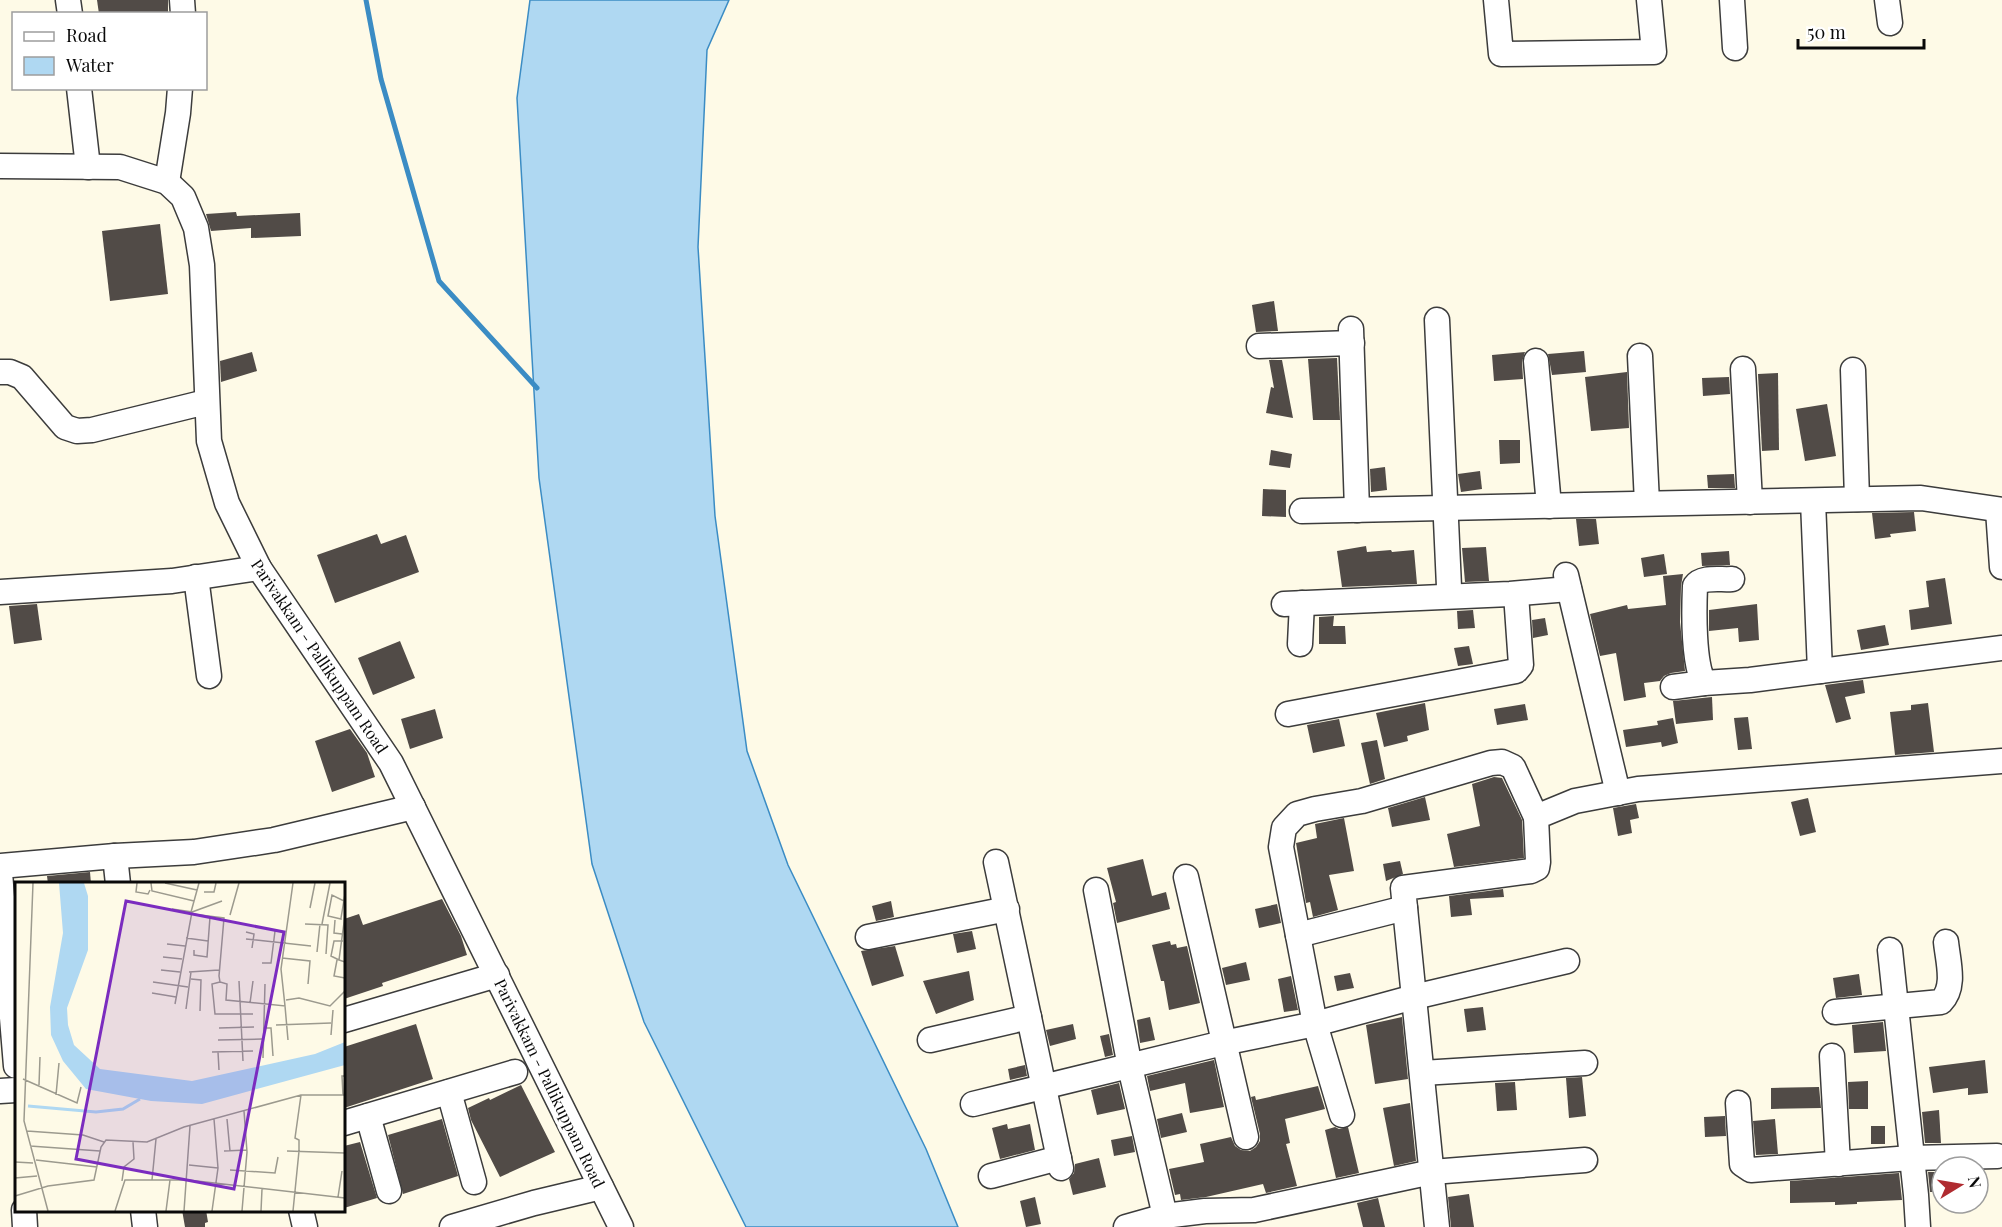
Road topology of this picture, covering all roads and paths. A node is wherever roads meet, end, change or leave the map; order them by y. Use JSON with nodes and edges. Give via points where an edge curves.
{"nodes":[{"id":1,"x":1496,"y":0,"type":"edge"},
{"id":2,"x":1649,"y":0,"type":"edge"},
{"id":3,"x":1732,"y":0,"type":"edge"},
{"id":4,"x":1735,"y":48,"type":"dead end"},
{"id":5,"x":79,"y":90,"type":"edge"},
{"id":6,"x":180,"y":90,"type":"edge"},
{"id":7,"x":0,"y":166,"type":"edge"},
{"id":8,"x":87,"y":167,"type":"junction"},
{"id":9,"x":167,"y":182,"type":"junction"},
{"id":10,"x":1437,"y":321,"type":"dead end"},
{"id":11,"x":1260,"y":346,"type":"dead end"},
{"id":12,"x":1640,"y":357,"type":"dead end"},
{"id":13,"x":1536,"y":361,"type":"dead end"},
{"id":14,"x":1743,"y":369,"type":"dead end"},
{"id":15,"x":1854,"y":370,"type":"dead end"},
{"id":16,"x":0,"y":372,"type":"edge"},
{"id":17,"x":206,"y":402,"type":"junction"},
{"id":18,"x":1857,"y":499,"type":"junction"},
{"id":19,"x":1813,"y":501,"type":"junction"},
{"id":20,"x":1750,"y":502,"type":"junction"},
{"id":21,"x":1647,"y":503,"type":"junction"},
{"id":22,"x":1549,"y":506,"type":"junction"},
{"id":23,"x":1447,"y":508,"type":"junction"},
{"id":24,"x":1357,"y":510,"type":"junction"},
{"id":25,"x":2000,"y":510,"type":"edge"},
{"id":26,"x":1302,"y":511,"type":"dead end"},
{"id":27,"x":2002,"y":567,"type":"edge"},
{"id":28,"x":259,"y":568,"type":"junction"},
{"id":29,"x":196,"y":577,"type":"junction"},
{"id":30,"x":1732,"y":579,"type":"dead end"},
{"id":31,"x":1449,"y":587,"type":"dead end"},
{"id":32,"x":0,"y":592,"type":"edge"},
{"id":33,"x":1516,"y":594,"type":"junction"},
{"id":34,"x":1300,"y":644,"type":"dead end"},
{"id":35,"x":2002,"y":648,"type":"edge"},
{"id":36,"x":1820,"y":671,"type":"junction"},
{"id":37,"x":209,"y":676,"type":"dead end"},
{"id":38,"x":1704,"y":683,"type":"junction"},
{"id":39,"x":1673,"y":687,"type":"dead end"},
{"id":40,"x":1288,"y":714,"type":"dead end"},
{"id":41,"x":2002,"y":761,"type":"edge"},
{"id":42,"x":1618,"y":793,"type":"junction"},
{"id":43,"x":413,"y":807,"type":"junction"},
{"id":44,"x":1536,"y":817,"type":"junction"},
{"id":45,"x":115,"y":856,"type":"junction"},
{"id":46,"x":996,"y":862,"type":"dead end"},
{"id":47,"x":0,"y":866,"type":"edge"},
{"id":48,"x":0,"y":873,"type":"edge"},
{"id":49,"x":1186,"y":877,"type":"dead end"},
{"id":50,"x":118,"y":882,"type":"edge"},
{"id":51,"x":1095,"y":890,"type":"dead end"},
{"id":52,"x":1405,"y":908,"type":"junction"},
{"id":53,"x":1007,"y":909,"type":"junction"},
{"id":54,"x":1298,"y":935,"type":"junction"},
{"id":55,"x":868,"y":937,"type":"dead end"},
{"id":56,"x":1946,"y":942,"type":"dead end"},
{"id":57,"x":1890,"y":950,"type":"dead end"},
{"id":58,"x":1567,"y":961,"type":"dead end"},
{"id":59,"x":497,"y":975,"type":"junction"},
{"id":60,"x":1414,"y":997,"type":"junction"},
{"id":61,"x":1896,"y":1006,"type":"junction"},
{"id":62,"x":1835,"y":1012,"type":"dead end"},
{"id":63,"x":1029,"y":1017,"type":"junction"},
{"id":64,"x":345,"y":1020,"type":"edge"},
{"id":65,"x":1315,"y":1024,"type":"junction"},
{"id":66,"x":930,"y":1040,"type":"dead end"},
{"id":67,"x":1223,"y":1043,"type":"junction"},
{"id":68,"x":15,"y":1054,"type":"edge"},
{"id":69,"x":1832,"y":1056,"type":"dead end"},
{"id":70,"x":1585,"y":1063,"type":"dead end"},
{"id":71,"x":1130,"y":1067,"type":"junction"},
{"id":72,"x":515,"y":1072,"type":"dead end"},
{"id":73,"x":1422,"y":1073,"type":"junction"},
{"id":74,"x":1043,"y":1087,"type":"junction"},
{"id":75,"x":15,"y":1090,"type":"edge"},
{"id":76,"x":0,"y":1091,"type":"edge"},
{"id":77,"x":449,"y":1092,"type":"junction"},
{"id":78,"x":1738,"y":1103,"type":"dead end"},
{"id":79,"x":974,"y":1104,"type":"dead end"},
{"id":80,"x":1342,"y":1115,"type":"dead end"},
{"id":81,"x":368,"y":1116,"type":"junction"},
{"id":82,"x":345,"y":1123,"type":"edge"},
{"id":83,"x":1246,"y":1137,"type":"dead end"},
{"id":84,"x":1996,"y":1156,"type":"dead end"},
{"id":85,"x":1911,"y":1158,"type":"junction"},
{"id":86,"x":1585,"y":1160,"type":"dead end"},
{"id":87,"x":1838,"y":1164,"type":"junction"},
{"id":88,"x":1432,"y":1172,"type":"junction"},
{"id":89,"x":991,"y":1176,"type":"dead end"},
{"id":90,"x":474,"y":1182,"type":"dead end"},
{"id":91,"x":601,"y":1187,"type":"junction"},
{"id":92,"x":389,"y":1191,"type":"dead end"},
{"id":93,"x":24,"y":1212,"type":"edge"},
{"id":94,"x":143,"y":1212,"type":"edge"},
{"id":95,"x":301,"y":1212,"type":"edge"},
{"id":96,"x":1165,"y":1216,"type":"junction"},
{"id":97,"x":1256,"y":1219,"type":"edge"},
{"id":98,"x":25,"y":1227,"type":"edge"},
{"id":99,"x":145,"y":1227,"type":"edge"},
{"id":100,"x":305,"y":1227,"type":"edge"},
{"id":101,"x":452,"y":1227,"type":"edge"},
{"id":102,"x":621,"y":1227,"type":"edge"},
{"id":103,"x":1126,"y":1227,"type":"edge"},
{"id":104,"x":1437,"y":1227,"type":"edge"},
{"id":105,"x":1918,"y":1227,"type":"edge"}],
"edges":[{"from":1,"to":2,"type":"street","via":[[1501,54],[1654,52]]},
{"from":3,"to":4,"type":"street"},
{"from":5,"to":8,"type":"street"},
{"from":6,"to":9,"type":"street"},
{"from":7,"to":8,"type":"street"},
{"from":8,"to":9,"type":"street","via":[[120,166]]},
{"from":9,"to":17,"type":"street","name":"Parivakkam - Pallikuppam Road","via":[[183,197],[196,228],[202,265]]},
{"from":10,"to":23,"type":"street"},
{"from":11,"to":24,"type":"street","via":[[1352,336]]},
{"from":12,"to":21,"type":"street"},
{"from":13,"to":22,"type":"street"},
{"from":14,"to":20,"type":"street"},
{"from":15,"to":18,"type":"street"},
{"from":16,"to":17,"type":"street","via":[[22,377],[65,427],[77,431]]},
{"from":17,"to":28,"type":"street","name":"Parivakkam - Pallikuppam Road","via":[[209,441],[227,503]]},
{"from":18,"to":19,"type":"street"},
{"from":18,"to":25,"type":"street","via":[[1921,498]]},
{"from":19,"to":20,"type":"street"},
{"from":19,"to":36,"type":"street"},
{"from":20,"to":21,"type":"street"},
{"from":21,"to":22,"type":"street"},
{"from":22,"to":23,"type":"street"},
{"from":23,"to":24,"type":"street"},
{"from":23,"to":31,"type":"street"},
{"from":24,"to":26,"type":"street"},
{"from":25,"to":27,"type":"street"},
{"from":28,"to":29,"type":"street"},
{"from":28,"to":43,"type":"street","name":"Parivakkam - Pallikuppam Road","via":[[391,763]]},
{"from":29,"to":32,"type":"street"},
{"from":29,"to":37,"type":"street"},
{"from":30,"to":38,"type":"street","via":[[1702,580],[1695,586],[1697,650]]},
{"from":33,"to":34,"type":"street","via":[[1293,604]]},
{"from":33,"to":40,"type":"street","via":[[1521,665],[1516,671]]},
{"from":33,"to":42,"type":"street","via":[[1568,582]]},
{"from":35,"to":36,"type":"street"},
{"from":36,"to":38,"type":"street"},
{"from":38,"to":39,"type":"street"},
{"from":41,"to":42,"type":"street"},
{"from":42,"to":44,"type":"street","via":[[1575,801]]},
{"from":43,"to":45,"type":"street","via":[[274,840],[194,852]]},
{"from":43,"to":59,"type":"street","name":"Parivakkam - Pallikuppam Road"},
{"from":44,"to":52,"type":"street","via":[[1537,868],[1404,888]]},
{"from":44,"to":54,"type":"street","via":[[1513,767],[1502,762],[1362,801],[1297,814],[1284,828],[1281,847]]},
{"from":45,"to":47,"type":"street"},
{"from":45,"to":50,"type":"street"},
{"from":46,"to":53,"type":"street"},
{"from":48,"to":68,"type":"street"},
{"from":49,"to":67,"type":"street"},
{"from":51,"to":71,"type":"street"},
{"from":52,"to":54,"type":"street"},
{"from":52,"to":60,"type":"street"},
{"from":53,"to":55,"type":"street"},
{"from":53,"to":63,"type":"street"},
{"from":54,"to":65,"type":"street"},
{"from":56,"to":61,"type":"street","via":[[1950,987],[1947,996],[1941,1002]]},
{"from":57,"to":61,"type":"street"},
{"from":58,"to":60,"type":"street"},
{"from":59,"to":64,"type":"street"},
{"from":59,"to":91,"type":"street","name":"Parivakkam - Pallikuppam Road"},
{"from":60,"to":65,"type":"street"},
{"from":60,"to":73,"type":"street"},
{"from":61,"to":62,"type":"street"},
{"from":61,"to":85,"type":"street"},
{"from":63,"to":66,"type":"street"},
{"from":63,"to":74,"type":"street"},
{"from":65,"to":67,"type":"street"},
{"from":65,"to":80,"type":"street"},
{"from":67,"to":71,"type":"street"},
{"from":67,"to":83,"type":"street"},
{"from":69,"to":87,"type":"street"},
{"from":70,"to":73,"type":"street"},
{"from":71,"to":74,"type":"street"},
{"from":71,"to":96,"type":"street"},
{"from":72,"to":77,"type":"street"},
{"from":73,"to":88,"type":"street"},
{"from":74,"to":79,"type":"street"},
{"from":74,"to":89,"type":"street","via":[[1060,1163]]},
{"from":75,"to":76,"type":"street"},
{"from":77,"to":81,"type":"street"},
{"from":77,"to":90,"type":"street"},
{"from":78,"to":87,"type":"street","via":[[1742,1164],[1746,1169]]},
{"from":81,"to":82,"type":"street"},
{"from":81,"to":92,"type":"street"},
{"from":84,"to":85,"type":"street"},
{"from":85,"to":87,"type":"street"},
{"from":85,"to":105,"type":"street"},
{"from":86,"to":88,"type":"street"},
{"from":88,"to":97,"type":"street"},
{"from":88,"to":104,"type":"street"},
{"from":91,"to":101,"type":"street"},
{"from":91,"to":102,"type":"street","name":"Parivakkam - Pallikuppam Road"},
{"from":93,"to":98,"type":"street"},
{"from":94,"to":99,"type":"street"},
{"from":95,"to":100,"type":"street"},
{"from":96,"to":97,"type":"street","via":[[1205,1211]]},
{"from":96,"to":103,"type":"street"}]}
